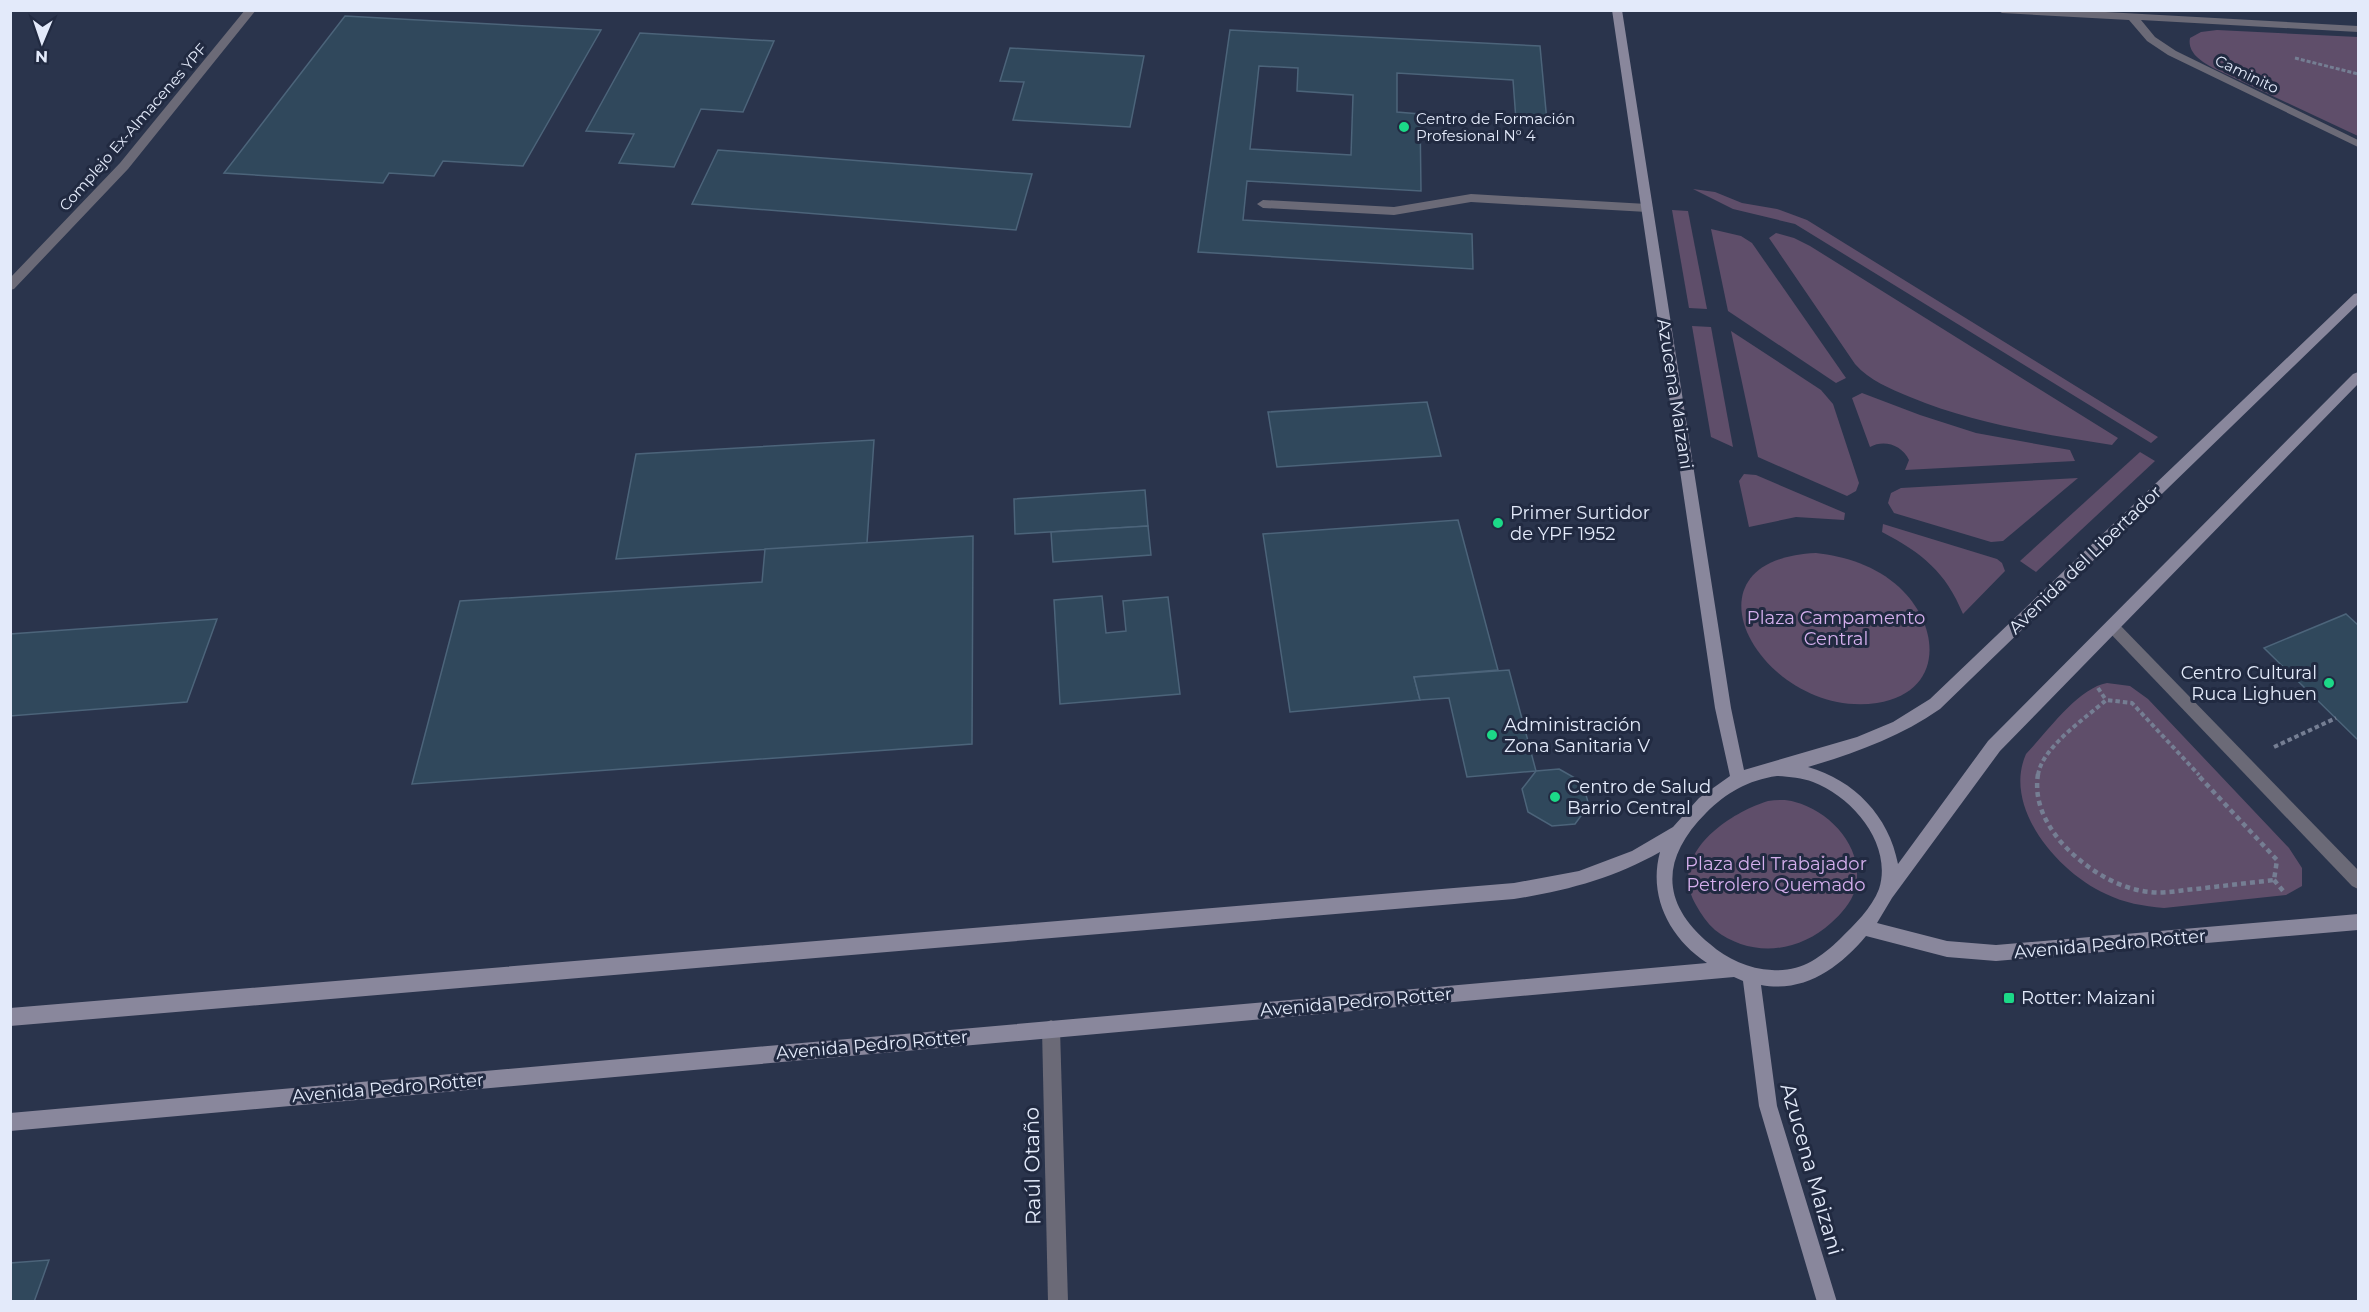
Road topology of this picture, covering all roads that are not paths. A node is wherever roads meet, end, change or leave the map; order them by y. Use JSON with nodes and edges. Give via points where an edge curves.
{"nodes":[{"id":1,"x":251,"y":10,"type":"edge"},
{"id":2,"x":1617,"y":10,"type":"edge"},
{"id":3,"x":2002,"y":10,"type":"edge"},
{"id":4,"x":2132,"y":17,"type":"junction"},
{"id":5,"x":2358,"y":29,"type":"edge"},
{"id":6,"x":2358,"y":144,"type":"edge"},
{"id":7,"x":1263,"y":204,"type":"dead end"},
{"id":8,"x":1647,"y":208,"type":"junction"},
{"id":9,"x":10,"y":286,"type":"edge"},
{"id":10,"x":2358,"y":297,"type":"edge"},
{"id":11,"x":2358,"y":377,"type":"edge"},
{"id":12,"x":2112,"y":626,"type":"junction"},
{"id":13,"x":1777,"y":769,"type":"junction"},
{"id":14,"x":1738,"y":777,"type":"junction"},
{"id":15,"x":1676,"y":833,"type":"junction"},
{"id":16,"x":2358,"y":881,"type":"edge"},
{"id":17,"x":1887,"y":892,"type":"junction"},
{"id":18,"x":2358,"y":922,"type":"edge"},
{"id":19,"x":1863,"y":927,"type":"junction"},
{"id":20,"x":1743,"y":972,"type":"junction"},
{"id":21,"x":10,"y":1017,"type":"edge"},
{"id":22,"x":1051,"y":1029,"type":"junction"},
{"id":23,"x":10,"y":1122,"type":"edge"},
{"id":24,"x":1058,"y":1302,"type":"edge"},
{"id":25,"x":1827,"y":1302,"type":"edge"}],
"edges":[{"from":1,"to":9,"type":"street","name":"Complejo Ex-Almacenes YPF","via":[[124,166]]},
{"from":2,"to":8,"type":"main road","name":"Azucena Maizani"},
{"from":3,"to":4,"type":"street"},
{"from":4,"to":5,"type":"street"},
{"from":4,"to":6,"type":"street","name":"Caminito","via":[[2151,39],[2177,56]]},
{"from":7,"to":8,"type":"street","via":[[1394,211],[1471,198]]},
{"from":8,"to":14,"type":"main road","name":"Azucena Maizani","via":[[1723,708]]},
{"from":10,"to":13,"type":"main road","name":"Avenida del Libertador","via":[[1927,711],[1880,737]]},
{"from":11,"to":12,"type":"main road","name":"Avenida del Libertador"},
{"from":12,"to":16,"type":"street"},
{"from":12,"to":17,"type":"main road","name":"Avenida del Libertador","via":[[1994,746]]},
{"from":13,"to":14,"type":"main road","name":"Avenida del Libertador"},
{"from":13,"to":17,"type":"main road","name":"Avenida del Libertador","via":[[1820,778],[1859,804],[1878,827],[1888,853],[1891,867]]},
{"from":14,"to":15,"type":"main road","name":"Avenida del Libertador"},
{"from":15,"to":20,"type":"main road","name":"Avenida del Libertador","via":[[1664,860],[1669,906],[1695,943],[1717,960]]},
{"from":15,"to":21,"type":"main road","via":[[1649,851],[1576,881],[1514,891]]},
{"from":17,"to":19,"type":"main road","name":"Avenida del Libertador"},
{"from":18,"to":19,"type":"main road","name":"Avenida Pedro Rotter","via":[[1996,953],[1947,949]]},
{"from":19,"to":20,"type":"main road","name":"Avenida del Libertador","via":[[1818,968],[1787,978]]},
{"from":20,"to":22,"type":"main road","name":"Avenida Pedro Rotter"},
{"from":20,"to":25,"type":"main road","name":"Azucena Maizani","via":[[1768,1106]]},
{"from":22,"to":23,"type":"main road","name":"Avenida Pedro Rotter"},
{"from":22,"to":24,"type":"street","name":"Raúl Otaño"}]}
